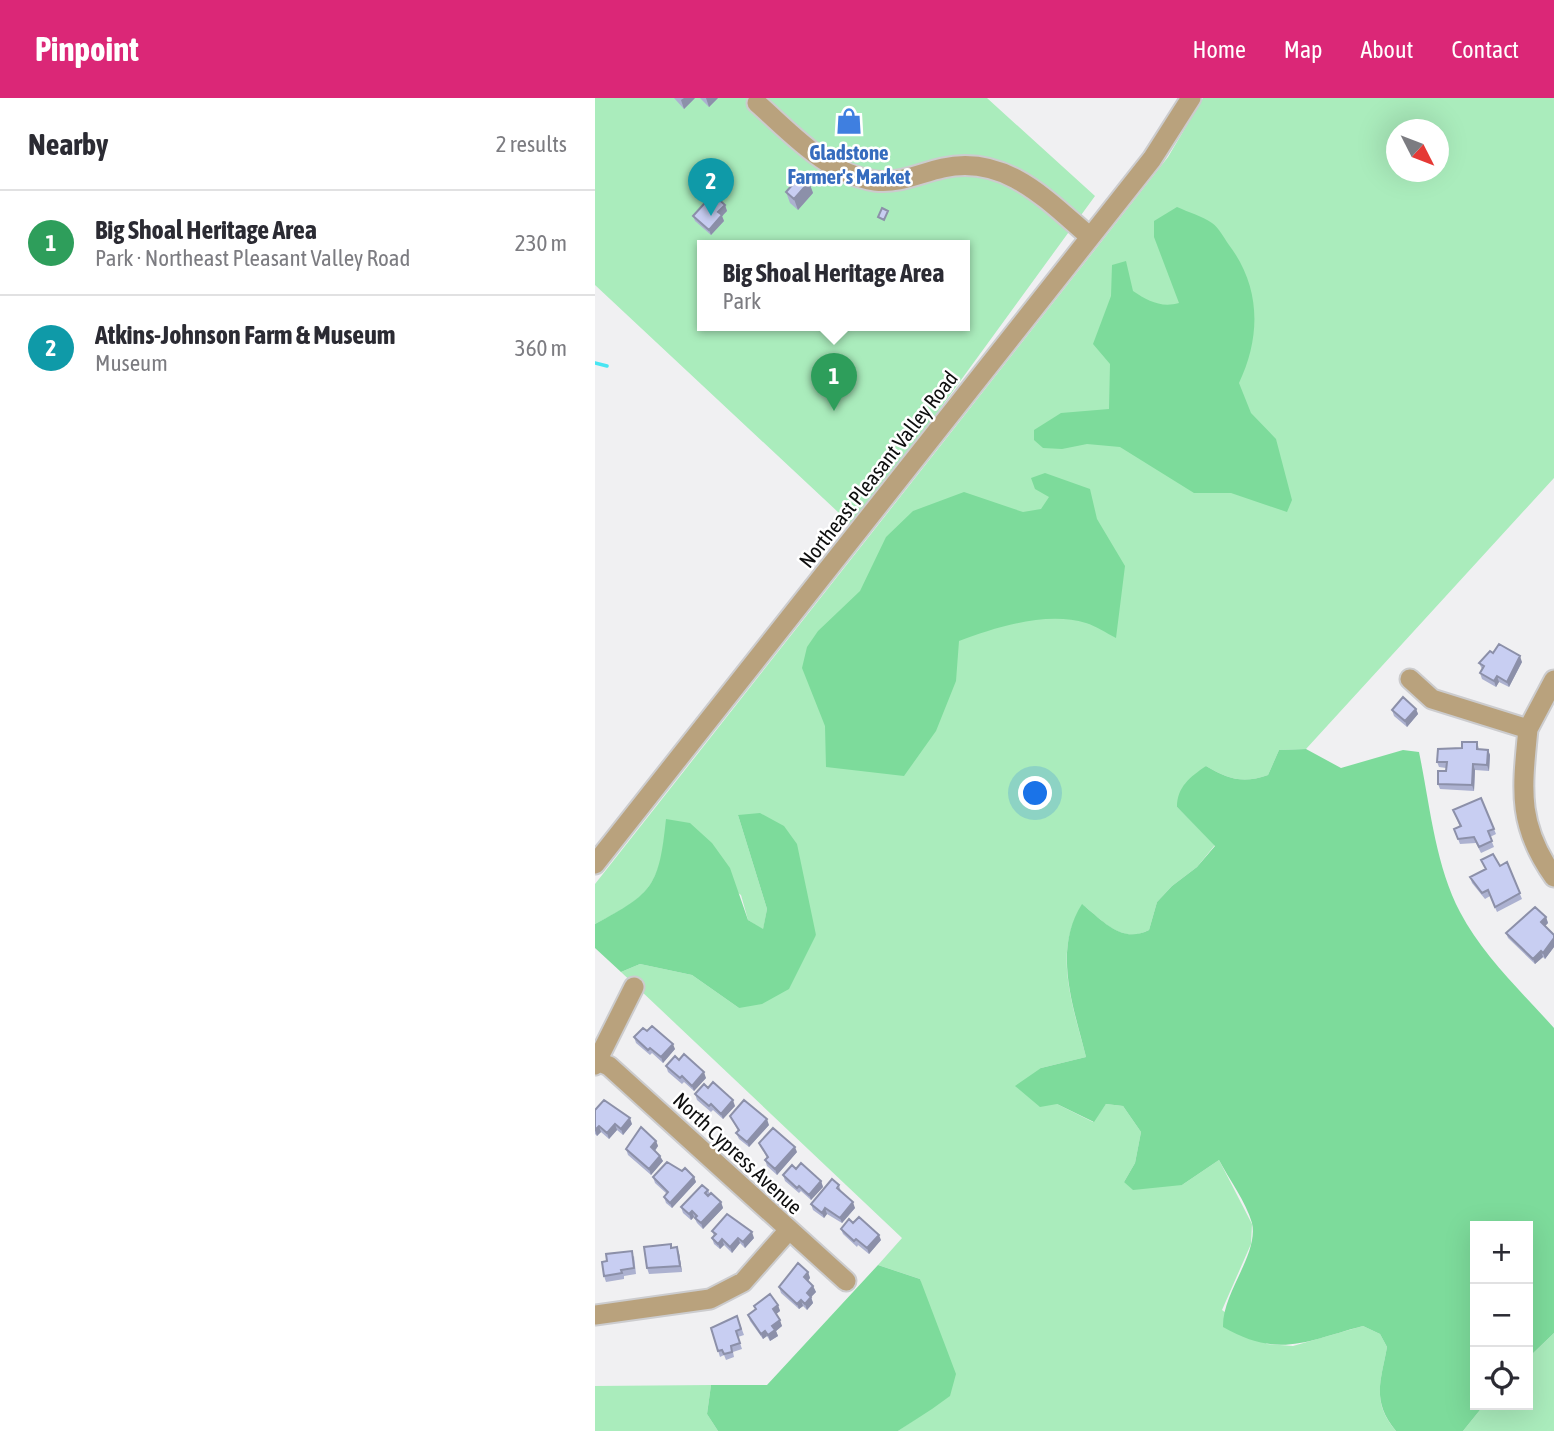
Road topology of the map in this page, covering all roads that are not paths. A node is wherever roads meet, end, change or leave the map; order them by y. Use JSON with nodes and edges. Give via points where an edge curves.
{"nodes":[{"id":1,"x":1191,"y":98,"type":"edge"},
{"id":2,"x":757,"y":103,"type":"dead end"},
{"id":3,"x":1090,"y":237,"type":"junction"},
{"id":4,"x":1410,"y":679,"type":"dead end"},
{"id":5,"x":1554,"y":680,"type":"edge"},
{"id":6,"x":1528,"y":729,"type":"junction"},
{"id":7,"x":595,"y":863,"type":"edge"},
{"id":8,"x":1554,"y":877,"type":"edge"},
{"id":9,"x":634,"y":987,"type":"dead end"},
{"id":10,"x":596,"y":1063,"type":"edge"},
{"id":11,"x":788,"y":1231,"type":"junction"},
{"id":12,"x":846,"y":1281,"type":"dead end"},
{"id":13,"x":595,"y":1315,"type":"edge"}],
"edges":[{"from":1,"to":3,"type":"street","name":"Northeast Pleasant Valley Road","via":[[1166,141]]},
{"from":2,"to":3,"type":"street","via":[[814,153],[849,173],[874,181],[894,181],[943,168],[985,166],[1026,184]]},
{"from":3,"to":7,"type":"street","name":"Northeast Pleasant Valley Road"},
{"from":4,"to":6,"type":"street","via":[[1432,699]]},
{"from":5,"to":6,"type":"street"},
{"from":6,"to":8,"type":"street","via":[[1522,784],[1526,825]]},
{"from":9,"to":10,"type":"street"},
{"from":10,"to":11,"type":"street","name":"North Cypress Avenue","via":[[609,1066]]},
{"from":11,"to":12,"type":"street","name":"North Cypress Avenue"},
{"from":11,"to":13,"type":"street","via":[[743,1282],[710,1299]]}]}
